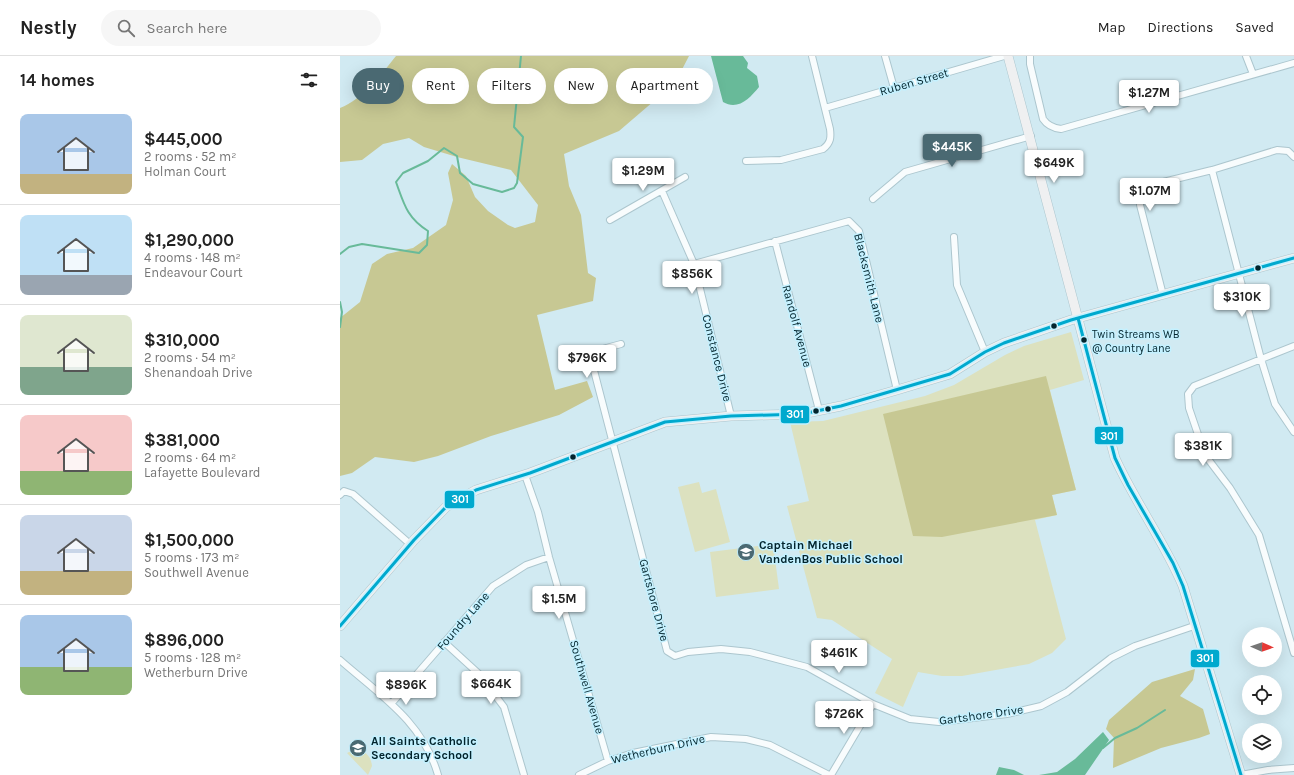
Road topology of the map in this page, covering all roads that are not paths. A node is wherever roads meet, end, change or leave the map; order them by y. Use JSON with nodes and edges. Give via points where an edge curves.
{"nodes":[{"id":1,"x":812,"y":56,"type":"edge"},
{"id":2,"x":885,"y":56,"type":"edge"},
{"id":3,"x":1004,"y":56,"type":"edge"},
{"id":4,"x":1008,"y":56,"type":"edge"},
{"id":5,"x":1030,"y":56,"type":"edge"},
{"id":6,"x":1246,"y":56,"type":"edge"},
{"id":7,"x":1294,"y":63,"type":"edge"},
{"id":8,"x":1253,"y":74,"type":"junction"},
{"id":9,"x":894,"y":88,"type":"junction"},
{"id":10,"x":825,"y":108,"type":"junction"},
{"id":11,"x":1030,"y":136,"type":"junction"},
{"id":12,"x":1294,"y":157,"type":"edge"},
{"id":13,"x":746,"y":161,"type":"dead end"},
{"id":14,"x":1212,"y":170,"type":"junction"},
{"id":15,"x":685,"y":177,"type":"dead end"},
{"id":16,"x":662,"y":191,"type":"junction"},
{"id":17,"x":873,"y":199,"type":"dead end"},
{"id":18,"x":610,"y":220,"type":"dead end"},
{"id":19,"x":954,"y":238,"type":"dead end"},
{"id":20,"x":775,"y":241,"type":"junction"},
{"id":21,"x":1294,"y":258,"type":"edge"},
{"id":22,"x":694,"y":264,"type":"junction"},
{"id":23,"x":1240,"y":273,"type":"junction"},
{"id":24,"x":1163,"y":295,"type":"junction"},
{"id":25,"x":1078,"y":318,"type":"junction"},
{"id":26,"x":621,"y":344,"type":"dead end"},
{"id":27,"x":1294,"y":346,"type":"edge"},
{"id":28,"x":985,"y":352,"type":"junction"},
{"id":29,"x":1261,"y":359,"type":"junction"},
{"id":30,"x":897,"y":390,"type":"junction"},
{"id":31,"x":819,"y":410,"type":"junction"},
{"id":32,"x":731,"y":416,"type":"junction"},
{"id":33,"x":1294,"y":432,"type":"edge"},
{"id":34,"x":613,"y":442,"type":"junction"},
{"id":35,"x":525,"y":475,"type":"junction"},
{"id":36,"x":340,"y":495,"type":"edge"},
{"id":37,"x":410,"y":544,"type":"junction"},
{"id":38,"x":549,"y":557,"type":"junction"},
{"id":39,"x":340,"y":626,"type":"edge"},
{"id":40,"x":1194,"y":626,"type":"junction"},
{"id":41,"x":444,"y":642,"type":"junction"},
{"id":42,"x":1294,"y":653,"type":"edge"},
{"id":43,"x":340,"y":660,"type":"edge"},
{"id":44,"x":391,"y":704,"type":"junction"},
{"id":45,"x":873,"y":704,"type":"junction"},
{"id":46,"x":608,"y":761,"type":"junction"},
{"id":47,"x":1294,"y":768,"type":"edge"},
{"id":48,"x":438,"y":775,"type":"edge"},
{"id":49,"x":524,"y":775,"type":"edge"},
{"id":50,"x":579,"y":775,"type":"edge"},
{"id":51,"x":830,"y":775,"type":"edge"},
{"id":52,"x":1241,"y":775,"type":"edge"}],
"edges":[{"from":1,"to":10,"type":"street"},
{"from":2,"to":9,"type":"street"},
{"from":3,"to":9,"type":"street","name":"Ruben Street"},
{"from":4,"to":11,"type":"street"},
{"from":5,"to":8,"type":"street","via":[[1043,119],[1046,124],[1056,129],[1079,125]]},
{"from":6,"to":8,"type":"street"},
{"from":7,"to":8,"type":"street"},
{"from":9,"to":10,"type":"street","name":"Ruben Street"},
{"from":10,"to":13,"type":"street","via":[[831,139],[823,149],[781,160]]},
{"from":11,"to":17,"type":"street","via":[[905,172]]},
{"from":11,"to":25,"type":"street"},
{"from":12,"to":14,"type":"street","via":[[1288,151],[1277,150]]},
{"from":14,"to":23,"type":"street"},
{"from":14,"to":24,"type":"street","via":[[1146,186],[1140,193],[1140,206]]},
{"from":15,"to":16,"type":"street"},
{"from":16,"to":18,"type":"street"},
{"from":16,"to":22,"type":"street","name":"Constance Drive"},
{"from":19,"to":28,"type":"street","via":[[957,285]]},
{"from":20,"to":22,"type":"street"},
{"from":20,"to":30,"type":"street","name":"Blacksmith Lane","via":[[849,221],[859,231]]},
{"from":20,"to":31,"type":"street","name":"Randolf Avenue"},
{"from":21,"to":23,"type":"street"},
{"from":22,"to":32,"type":"street","name":"Constance Drive"},
{"from":23,"to":24,"type":"street"},
{"from":23,"to":29,"type":"street"},
{"from":24,"to":25,"type":"street"},
{"from":25,"to":28,"type":"street"},
{"from":25,"to":40,"type":"street","via":[[1115,458],[1173,563],[1193,616]]},
{"from":26,"to":34,"type":"street","name":"Gartshore Drive","via":[[599,350],[592,359]]},
{"from":27,"to":29,"type":"street"},
{"from":28,"to":30,"type":"street","via":[[950,374]]},
{"from":29,"to":33,"type":"street","via":[[1276,404]]},
{"from":29,"to":42,"type":"street","via":[[1194,386],[1188,394],[1189,408],[1205,455],[1230,488],[1259,535]]},
{"from":30,"to":31,"type":"street"},
{"from":31,"to":32,"type":"street","via":[[802,414]]},
{"from":32,"to":34,"type":"street","via":[[665,422]]},
{"from":34,"to":35,"type":"street"},
{"from":34,"to":45,"type":"street","name":"Gartshore Drive","via":[[667,651],[675,656],[721,649],[750,652],[806,666]]},
{"from":35,"to":37,"type":"street","via":[[476,490],[446,507]]},
{"from":35,"to":38,"type":"street","name":"Southwell Avenue","via":[[538,512]]},
{"from":36,"to":37,"type":"street","via":[[344,491],[353,494]]},
{"from":37,"to":39,"type":"street"},
{"from":38,"to":41,"type":"street","name":"Foundry Lane","via":[[526,565],[492,586]]},
{"from":38,"to":46,"type":"street","name":"Southwell Avenue"},
{"from":40,"to":45,"type":"street","name":"Gartshore Drive","via":[[1134,646],[1111,658],[1067,692],[1041,706],[1007,714],[939,722],[910,719]]},
{"from":40,"to":52,"type":"street"},
{"from":41,"to":44,"type":"street","name":"Foundry Lane"},
{"from":41,"to":49,"type":"street","via":[[479,674],[504,707]]},
{"from":43,"to":44,"type":"street"},
{"from":44,"to":48,"type":"street","via":[[413,725],[424,740],[433,757]]},
{"from":45,"to":51,"type":"street","name":"Wetherburn Drive"},
{"from":46,"to":50,"type":"street","name":"Wetherburn Drive"},
{"from":46,"to":51,"type":"street","name":"Wetherburn Drive","via":[[633,753],[711,737],[746,739],[770,745]]},
{"from":47,"to":52,"type":"street"}]}
